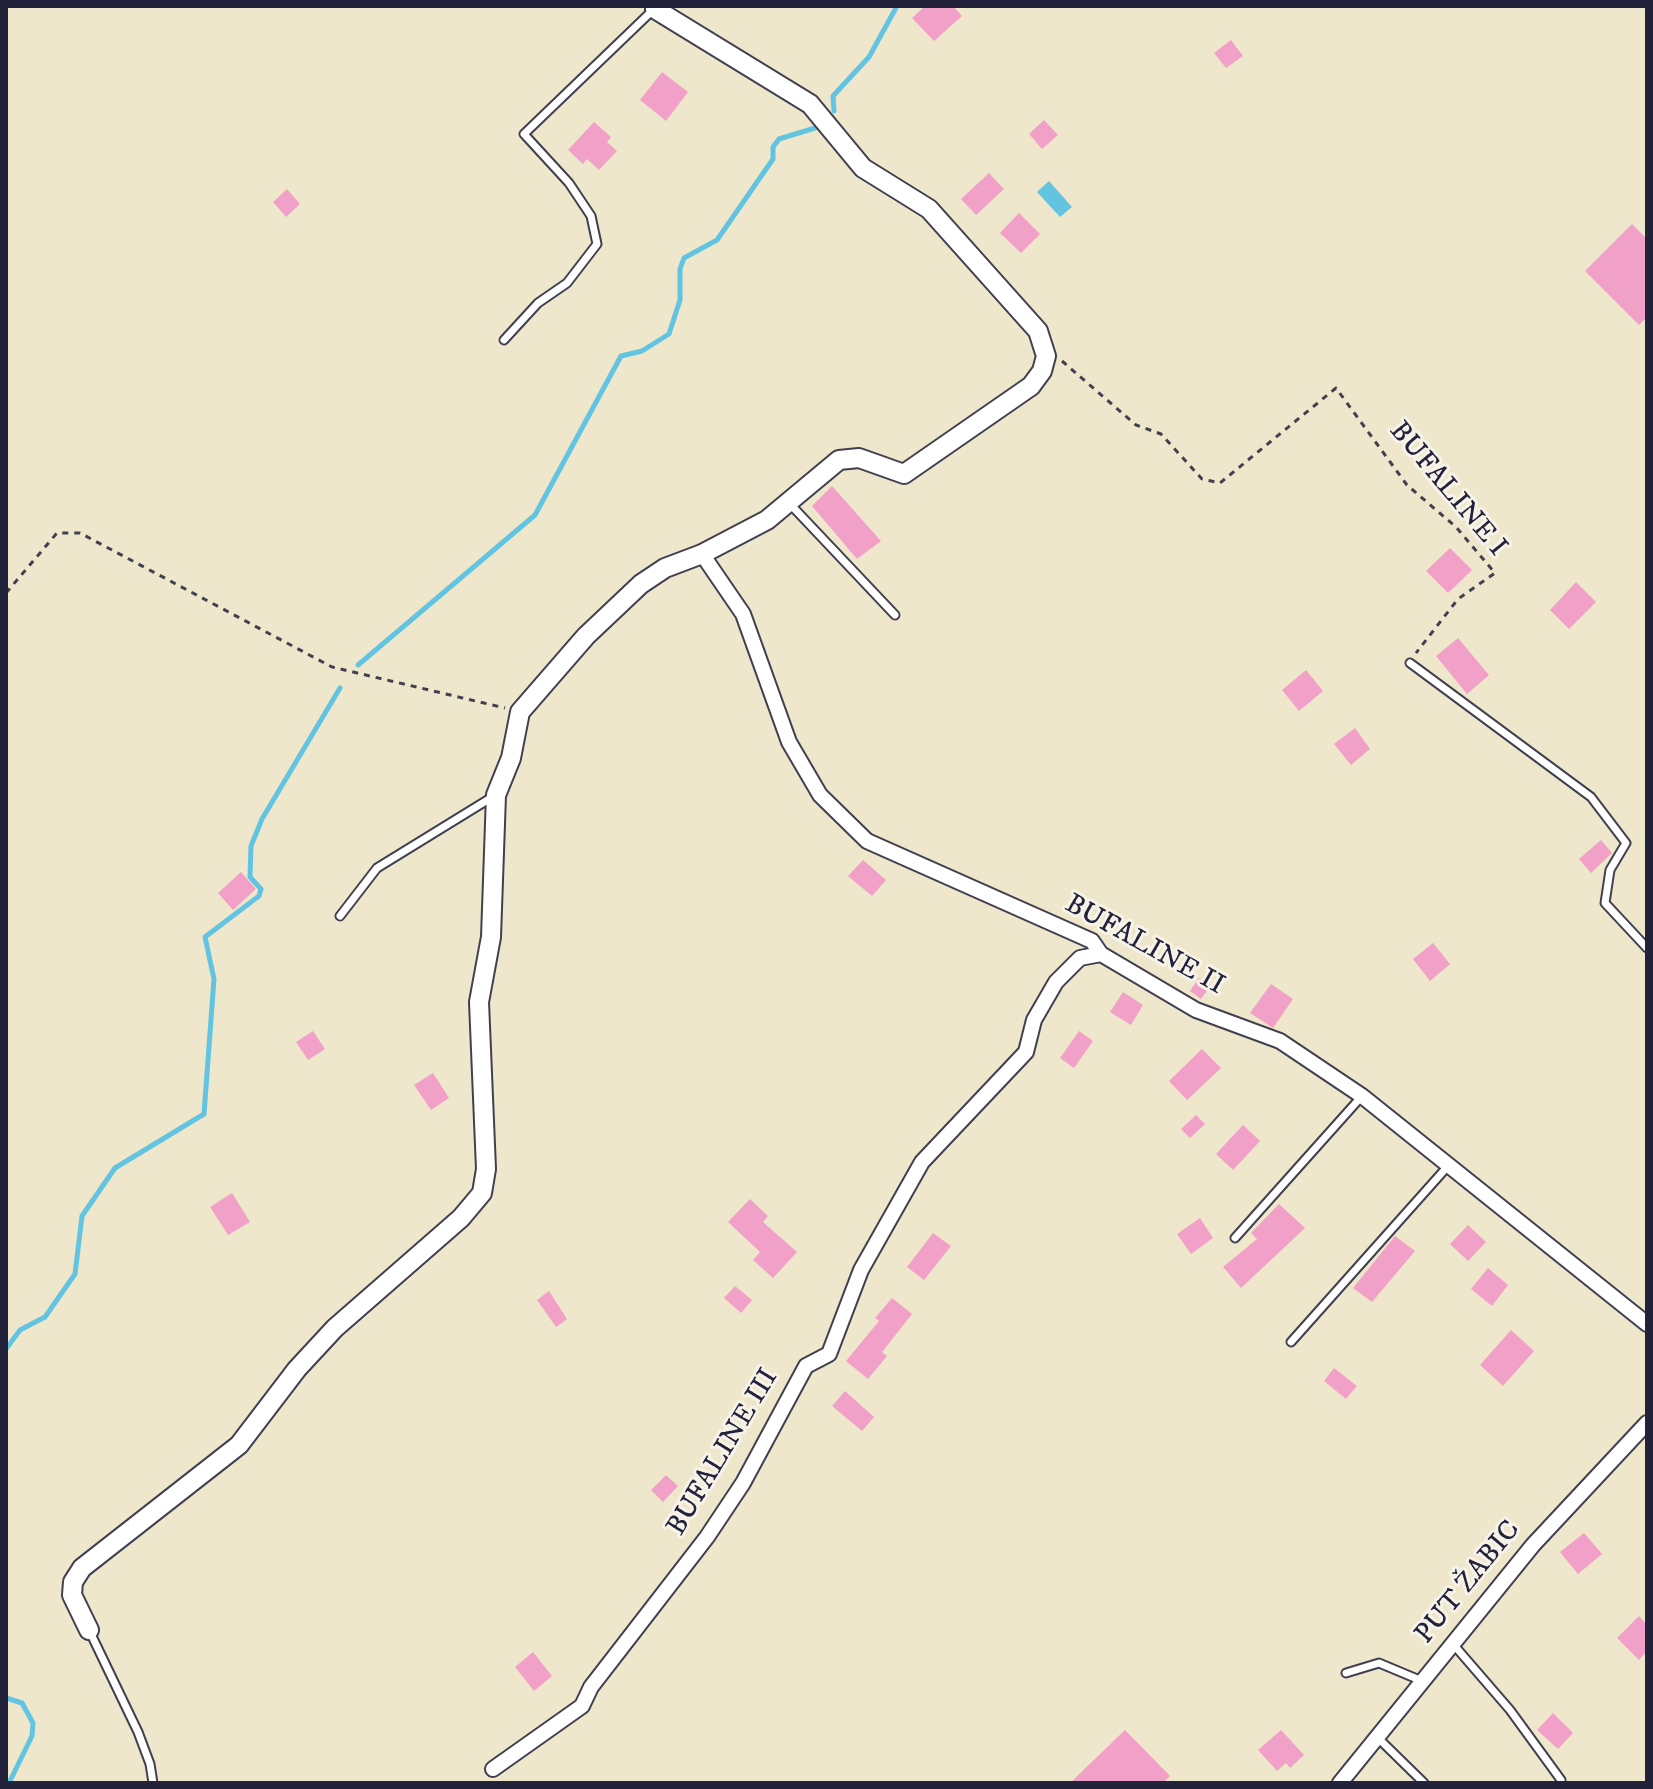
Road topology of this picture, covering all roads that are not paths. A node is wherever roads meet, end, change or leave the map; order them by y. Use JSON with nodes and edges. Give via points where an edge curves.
{"nodes":[{"id":1,"x":656,"y":7,"type":"edge"},
{"id":2,"x":504,"y":340,"type":"dead end"},
{"id":3,"x":788,"y":502,"type":"junction"},
{"id":4,"x":702,"y":554,"type":"junction"},
{"id":5,"x":895,"y":615,"type":"dead end"},
{"id":6,"x":1410,"y":663,"type":"road end"},
{"id":7,"x":496,"y":795,"type":"junction"},
{"id":8,"x":340,"y":916,"type":"dead end"},
{"id":9,"x":1647,"y":948,"type":"edge"},
{"id":10,"x":1101,"y":954,"type":"junction"},
{"id":11,"x":1362,"y":1096,"type":"junction"},
{"id":12,"x":1448,"y":1166,"type":"junction"},
{"id":13,"x":1235,"y":1238,"type":"dead end"},
{"id":14,"x":1647,"y":1324,"type":"edge"},
{"id":15,"x":1291,"y":1342,"type":"dead end"},
{"id":16,"x":1647,"y":1423,"type":"edge"},
{"id":17,"x":89,"y":1630,"type":"joint"},
{"id":18,"x":1451,"y":1642,"type":"junction"},
{"id":19,"x":1346,"y":1673,"type":"dead end"},
{"id":20,"x":1424,"y":1682,"type":"junction"},
{"id":21,"x":1377,"y":1736,"type":"junction"},
{"id":22,"x":493,"y":1769,"type":"dead end"},
{"id":23,"x":1561,"y":1780,"type":"dead end"},
{"id":24,"x":153,"y":1783,"type":"edge"},
{"id":25,"x":1340,"y":1783,"type":"edge"},
{"id":26,"x":1424,"y":1783,"type":"edge"}],
"edges":[{"from":1,"to":2,"type":"lane","via":[[524,134],[591,216],[597,244],[567,283],[538,303]]},
{"from":1,"to":3,"type":"street","via":[[810,104],[863,168],[929,209],[1044,344],[1042,371],[1031,386],[931,459],[904,474],[859,458],[839,460]]},
{"from":3,"to":4,"type":"street","via":[[767,520]]},
{"from":3,"to":5,"type":"lane"},
{"from":4,"to":7,"type":"street","via":[[641,584],[586,636],[520,712],[511,758]]},
{"from":4,"to":10,"type":"street","name":"BUFALINE II","via":[[743,614],[789,742],[820,795],[867,841],[1092,941]]},
{"from":6,"to":9,"type":"lane","via":[[1591,797],[1626,843],[1610,870],[1605,903]]},
{"from":7,"to":8,"type":"lane","via":[[377,868]]},
{"from":7,"to":17,"type":"street","via":[[491,937],[479,1002],[486,1169],[482,1193],[461,1218],[335,1328],[239,1445],[82,1568],[72,1595]]},
{"from":10,"to":11,"type":"street","name":"BUFALINE II","via":[[1196,1010],[1280,1041]]},
{"from":10,"to":22,"type":"street","name":"BUFALINE III","via":[[1080,958],[1056,982],[1034,1020],[1026,1052],[922,1162],[861,1270],[829,1354],[806,1366],[743,1483],[582,1706]]},
{"from":11,"to":12,"type":"street","name":"BUFALINE II"},
{"from":11,"to":13,"type":"lane"},
{"from":12,"to":14,"type":"street","name":"BUFALINE II"},
{"from":12,"to":15,"type":"lane"},
{"from":16,"to":18,"type":"street","name":"PUT ŽABIC"},
{"from":17,"to":24,"type":"lane","via":[[138,1732]]},
{"from":18,"to":20,"type":"street","name":"PUT ŽABIC"},
{"from":18,"to":23,"type":"lane"},
{"from":19,"to":20,"type":"lane","via":[[1379,1663]]},
{"from":20,"to":21,"type":"street","name":"PUT ŽABIC"},
{"from":21,"to":25,"type":"street","name":"PUT ŽABIC"},
{"from":21,"to":26,"type":"lane"}]}
